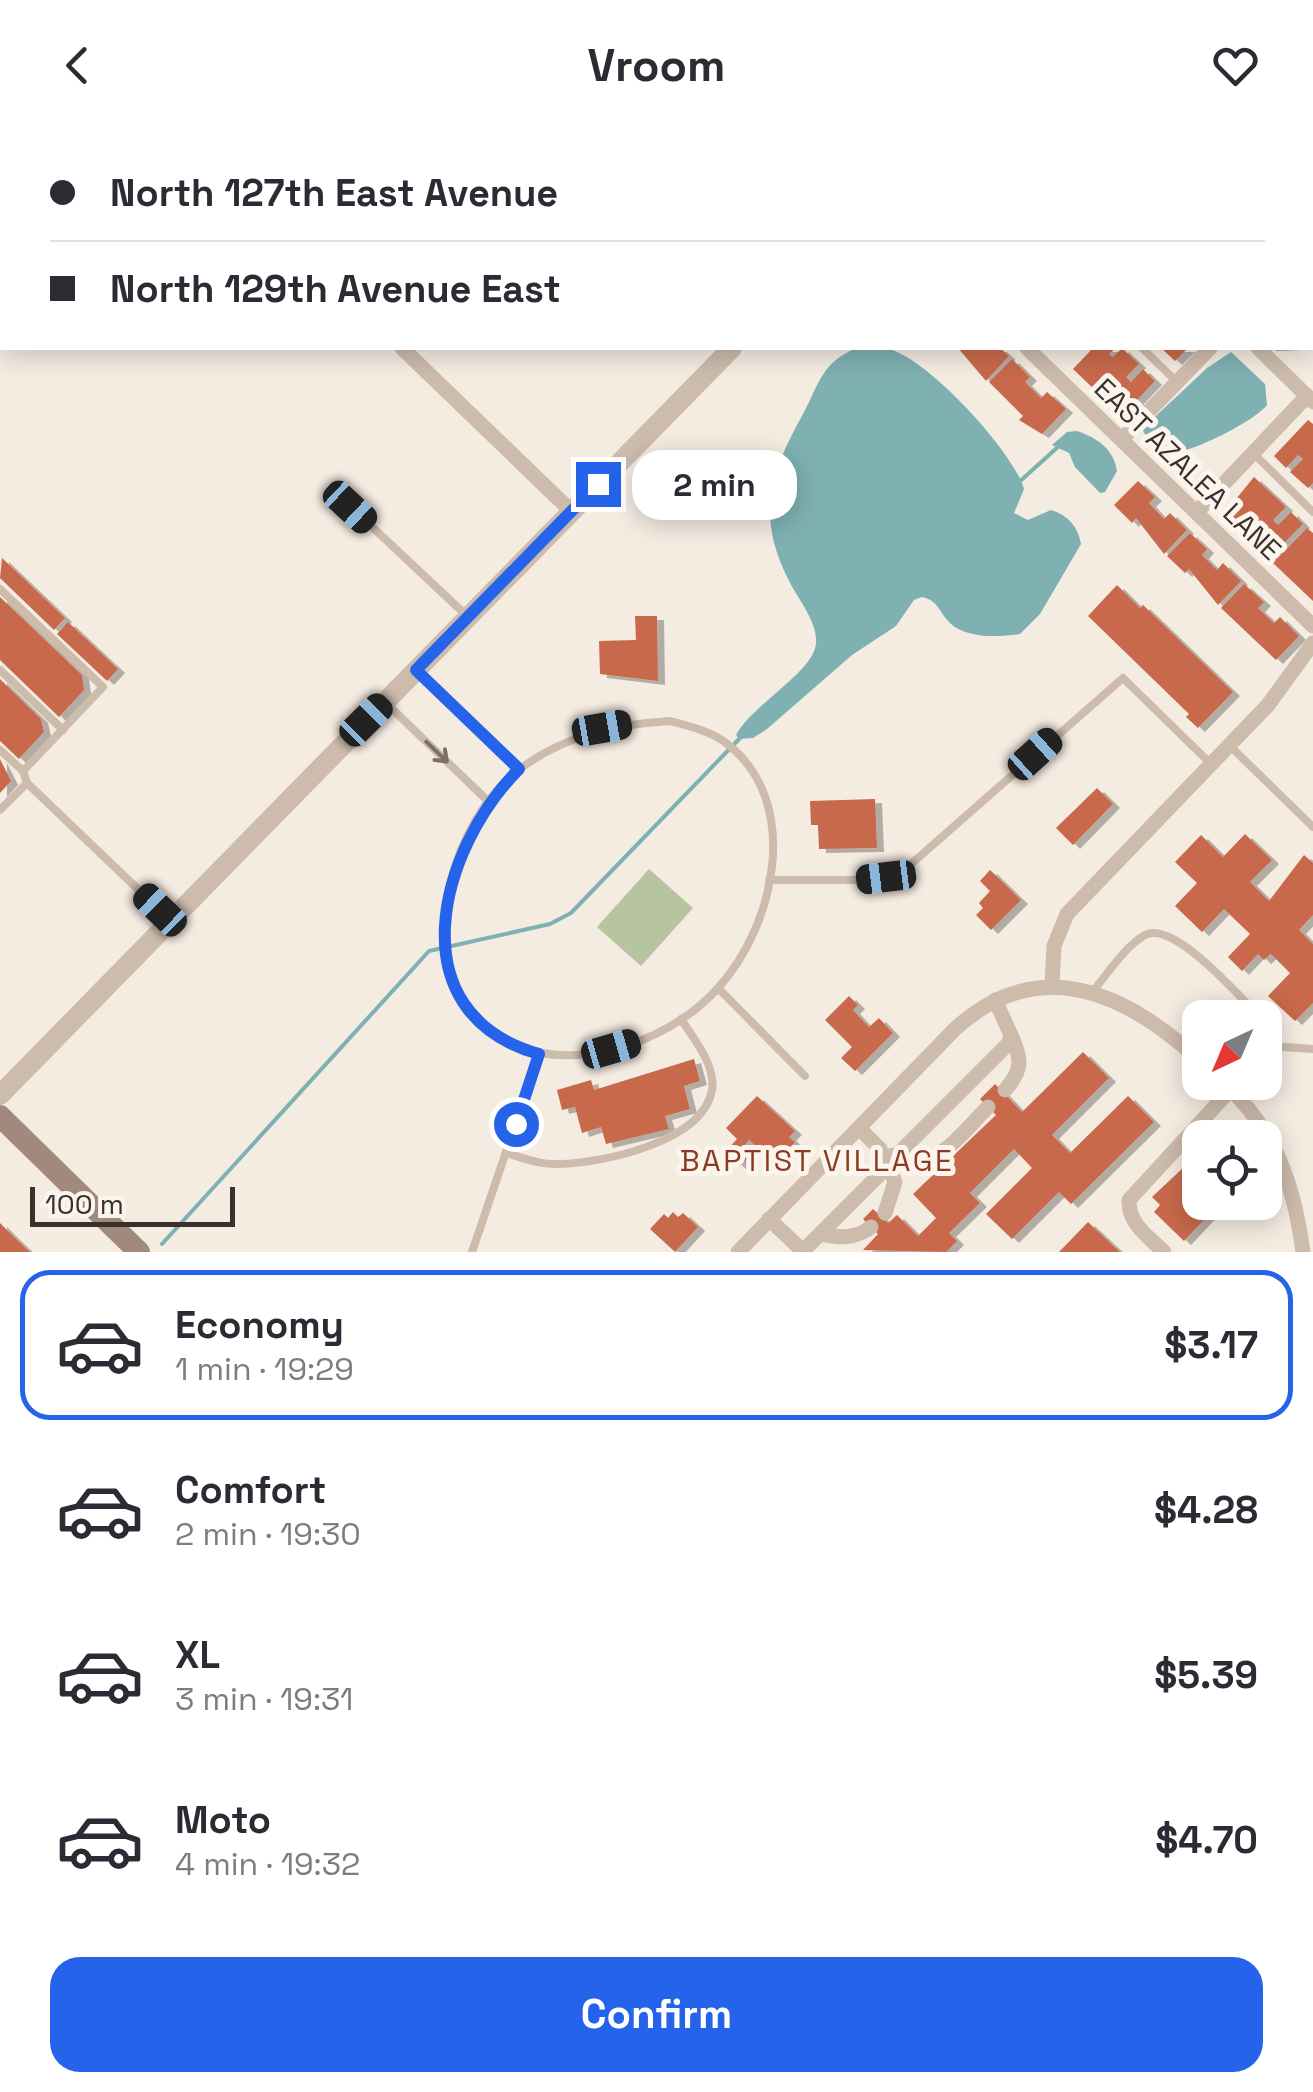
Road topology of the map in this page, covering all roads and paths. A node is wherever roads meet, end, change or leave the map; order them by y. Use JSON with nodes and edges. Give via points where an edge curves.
{"nodes":[{"id":1,"x":404,"y":350,"type":"edge"},
{"id":2,"x":730,"y":350,"type":"edge"},
{"id":3,"x":1030,"y":350,"type":"edge"},
{"id":4,"x":1144,"y":350,"type":"edge"},
{"id":5,"x":1208,"y":350,"type":"edge"},
{"id":6,"x":1260,"y":350,"type":"edge"},
{"id":7,"x":1177,"y":382,"type":"junction"},
{"id":8,"x":1310,"y":399,"type":"edge"},
{"id":9,"x":1122,"y":439,"type":"junction"},
{"id":10,"x":1253,"y":453,"type":"junction"},
{"id":11,"x":350,"y":507,"type":"dead end"},
{"id":12,"x":571,"y":511,"type":"junction"},
{"id":13,"x":1197,"y":512,"type":"junction"},
{"id":14,"x":1313,"y":512,"type":"edge"},
{"id":15,"x":0,"y":588,"type":"edge"},
{"id":16,"x":467,"y":616,"type":"junction"},
{"id":17,"x":1313,"y":626,"type":"edge"},
{"id":18,"x":1313,"y":644,"type":"edge"},
{"id":19,"x":0,"y":670,"type":"edge"},
{"id":20,"x":416,"y":670,"type":"junction"},
{"id":21,"x":385,"y":701,"type":"junction"},
{"id":22,"x":63,"y":730,"type":"junction"},
{"id":23,"x":1229,"y":745,"type":"junction"},
{"id":24,"x":0,"y":750,"type":"edge"},
{"id":25,"x":1210,"y":764,"type":"junction"},
{"id":26,"x":519,"y":769,"type":"junction"},
{"id":27,"x":23,"y":772,"type":"junction"},
{"id":28,"x":27,"y":783,"type":"junction"},
{"id":29,"x":489,"y":802,"type":"junction"},
{"id":30,"x":0,"y":810,"type":"edge"},
{"id":31,"x":1313,"y":827,"type":"edge"},
{"id":32,"x":769,"y":880,"type":"junction"},
{"id":33,"x":171,"y":921,"type":"junction"},
{"id":34,"x":1052,"y":986,"type":"junction"},
{"id":35,"x":718,"y":988,"type":"junction"},
{"id":36,"x":1092,"y":992,"type":"junction"},
{"id":37,"x":995,"y":1000,"type":"junction"},
{"id":38,"x":1242,"y":1000,"type":"edge"},
{"id":39,"x":681,"y":1019,"type":"junction"},
{"id":40,"x":1011,"y":1035,"type":"junction"},
{"id":41,"x":1182,"y":1046,"type":"edge"},
{"id":42,"x":1282,"y":1049,"type":"edge"},
{"id":43,"x":1313,"y":1049,"type":"edge"},
{"id":44,"x":539,"y":1054,"type":"junction"},
{"id":45,"x":805,"y":1076,"type":"dead end"},
{"id":46,"x":1005,"y":1090,"type":"dead end"},
{"id":47,"x":0,"y":1094,"type":"edge"},
{"id":48,"x":1218,"y":1100,"type":"edge"},
{"id":49,"x":1243,"y":1100,"type":"edge"},
{"id":50,"x":988,"y":1107,"type":"dead end"},
{"id":51,"x":0,"y":1116,"type":"edge"},
{"id":52,"x":859,"y":1128,"type":"junction"},
{"id":53,"x":506,"y":1152,"type":"junction"},
{"id":54,"x":885,"y":1158,"type":"junction"},
{"id":55,"x":885,"y":1212,"type":"dead end"},
{"id":56,"x":769,"y":1219,"type":"junction"},
{"id":57,"x":871,"y":1227,"type":"dead end"},
{"id":58,"x":820,"y":1234,"type":"junction"},
{"id":59,"x":140,"y":1252,"type":"edge"},
{"id":60,"x":472,"y":1252,"type":"edge"},
{"id":61,"x":738,"y":1252,"type":"edge"},
{"id":62,"x":804,"y":1252,"type":"edge"},
{"id":63,"x":1164,"y":1252,"type":"edge"},
{"id":64,"x":1303,"y":1252,"type":"edge"}],
"edges":[{"from":1,"to":12,"type":"street"},
{"from":2,"to":12,"type":"street"},
{"from":3,"to":9,"type":"street","name":"EAST AZALEA LANE"},
{"from":4,"to":7,"type":"lane"},
{"from":5,"to":7,"type":"street"},
{"from":6,"to":8,"type":"street"},
{"from":7,"to":9,"type":"street"},
{"from":8,"to":10,"type":"street"},
{"from":9,"to":13,"type":"street","name":"EAST AZALEA LANE"},
{"from":10,"to":13,"type":"street"},
{"from":10,"to":14,"type":"lane"},
{"from":11,"to":16,"type":"lane"},
{"from":12,"to":16,"type":"street"},
{"from":13,"to":17,"type":"street","name":"EAST AZALEA LANE"},
{"from":15,"to":22,"type":"lane","via":[[103,688]]},
{"from":16,"to":20,"type":"street"},
{"from":18,"to":23,"type":"street"},
{"from":19,"to":22,"type":"lane"},
{"from":20,"to":21,"type":"street"},
{"from":20,"to":26,"type":"lane"},
{"from":21,"to":29,"type":"lane","one_way":true},
{"from":21,"to":33,"type":"street"},
{"from":22,"to":27,"type":"lane"},
{"from":23,"to":25,"type":"street"},
{"from":23,"to":31,"type":"lane"},
{"from":24,"to":27,"type":"lane"},
{"from":25,"to":32,"type":"lane","via":[[1123,678],[902,872],[863,880]]},
{"from":25,"to":34,"type":"street","via":[[1067,914],[1054,946]]},
{"from":26,"to":29,"type":"lane"},
{"from":26,"to":32,"type":"lane","via":[[578,737],[633,723],[670,722],[725,742],[748,765],[767,804]]},
{"from":27,"to":28,"type":"lane"},
{"from":28,"to":30,"type":"lane"},
{"from":28,"to":33,"type":"lane"},
{"from":29,"to":44,"type":"lane","via":[[448,889],[447,956],[460,996],[483,1024]]},
{"from":32,"to":35,"type":"lane","via":[[748,948]]},
{"from":33,"to":47,"type":"street"},
{"from":34,"to":36,"type":"street"},
{"from":34,"to":37,"type":"street"},
{"from":35,"to":39,"type":"lane"},
{"from":35,"to":45,"type":"lane"},
{"from":36,"to":38,"type":"lane","via":[[1154,932],[1176,937]]},
{"from":36,"to":41,"type":"street","via":[[1116,1000]]},
{"from":37,"to":40,"type":"street"},
{"from":37,"to":52,"type":"street","via":[[955,1028]]},
{"from":39,"to":44,"type":"lane","via":[[611,1049]]},
{"from":39,"to":53,"type":"lane","via":[[712,1080],[712,1092],[690,1123],[651,1145],[598,1158],[550,1164]]},
{"from":40,"to":46,"type":"street","via":[[1021,1064]]},
{"from":40,"to":54,"type":"street","via":[[898,1154]]},
{"from":42,"to":43,"type":"lane"},
{"from":44,"to":53,"type":"lane"},
{"from":48,"to":63,"type":"street","via":[[1130,1200],[1136,1225]]},
{"from":49,"to":64,"type":"street","via":[[1284,1164]]},
{"from":50,"to":54,"type":"street","via":[[936,1158],[908,1164]]},
{"from":51,"to":59,"type":"main road"},
{"from":52,"to":54,"type":"street"},
{"from":52,"to":56,"type":"street"},
{"from":53,"to":60,"type":"lane"},
{"from":54,"to":55,"type":"street","via":[[895,1182]]},
{"from":54,"to":58,"type":"street","via":[[885,1170]]},
{"from":56,"to":61,"type":"street"},
{"from":56,"to":62,"type":"street"},
{"from":57,"to":58,"type":"street","via":[[862,1234]]},
{"from":58,"to":62,"type":"street"}]}
